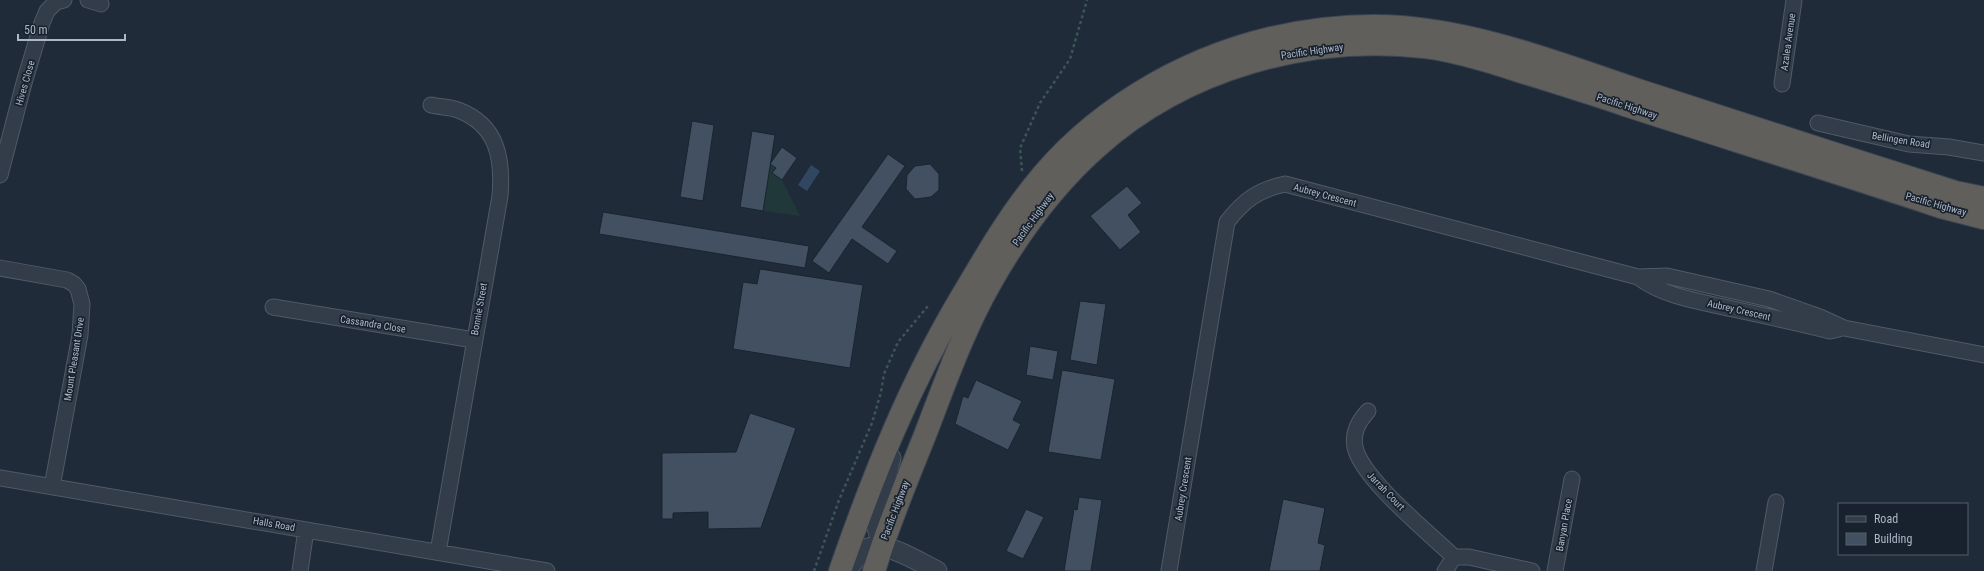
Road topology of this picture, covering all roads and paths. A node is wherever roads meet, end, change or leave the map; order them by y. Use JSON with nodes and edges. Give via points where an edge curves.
{"nodes":[{"id":1,"x":64,"y":0,"type":"edge"},
{"id":2,"x":1087,"y":0,"type":"edge"},
{"id":3,"x":1794,"y":0,"type":"edge"},
{"id":4,"x":1782,"y":84,"type":"dead end"},
{"id":5,"x":431,"y":105,"type":"dead end"},
{"id":6,"x":1818,"y":123,"type":"dead end"},
{"id":7,"x":1984,"y":153,"type":"edge"},
{"id":8,"x":0,"y":175,"type":"edge"},
{"id":9,"x":1023,"y":178,"type":"dead end"},
{"id":10,"x":1984,"y":198,"type":"edge"},
{"id":11,"x":1984,"y":218,"type":"edge"},
{"id":12,"x":0,"y":268,"type":"edge"},
{"id":13,"x":928,"y":306,"type":"dead end"},
{"id":14,"x":273,"y":308,"type":"dead end"},
{"id":15,"x":474,"y":340,"type":"junction"},
{"id":16,"x":1984,"y":355,"type":"edge"},
{"id":17,"x":1368,"y":411,"type":"dead end"},
{"id":18,"x":898,"y":420,"type":"junction"},
{"id":19,"x":0,"y":478,"type":"edge"},
{"id":20,"x":1572,"y":479,"type":"dead end"},
{"id":21,"x":52,"y":486,"type":"junction"},
{"id":22,"x":1776,"y":502,"type":"dead end"},
{"id":23,"x":306,"y":530,"type":"junction"},
{"id":24,"x":882,"y":546,"type":"junction"},
{"id":25,"x":438,"y":552,"type":"junction"},
{"id":26,"x":1454,"y":557,"type":"junction"},
{"id":27,"x":300,"y":571,"type":"edge"},
{"id":28,"x":547,"y":571,"type":"edge"},
{"id":29,"x":814,"y":571,"type":"edge"},
{"id":30,"x":840,"y":571,"type":"edge"},
{"id":31,"x":846,"y":571,"type":"edge"},
{"id":32,"x":874,"y":571,"type":"edge"},
{"id":33,"x":937,"y":571,"type":"edge"},
{"id":34,"x":1169,"y":571,"type":"edge"},
{"id":35,"x":1445,"y":571,"type":"edge"},
{"id":36,"x":1532,"y":571,"type":"edge"},
{"id":37,"x":1555,"y":571,"type":"edge"},
{"id":38,"x":1764,"y":571,"type":"edge"}],
"edges":[{"from":1,"to":8,"type":"street","name":"Hives Close","via":[[56,2],[47,11],[42,23]]},
{"from":2,"to":9,"type":"path","via":[[1070,59],[1040,103],[1020,148]]},
{"from":3,"to":4,"type":"street","name":"Azalea Avenue"},
{"from":5,"to":15,"type":"street","name":"Bonnie Street","via":[[458,110],[482,123],[490,133],[500,160],[500,196]]},
{"from":6,"to":7,"type":"street","name":"Bellingen Road","via":[[1909,144]]},
{"from":10,"to":18,"type":"highway","name":"Pacific Highway","via":[[1948,190],[1472,38],[1433,30],[1394,27],[1326,29],[1289,34],[1220,54],[1155,83],[1114,110],[1070,147],[1033,186],[998,234],[951,314]]},
{"from":11,"to":24,"type":"highway","name":"Pacific Highway","via":[[1941,207],[1461,54],[1427,47],[1351,45],[1322,47],[1261,60],[1200,81],[1140,114],[1098,145],[1052,192],[991,282],[963,337]]},
{"from":12,"to":21,"type":"street","name":"Mount Pleasant Drive","via":[[66,280],[74,284],[81,297],[80,335]]},
{"from":13,"to":29,"type":"path","via":[[898,342],[884,374],[882,392],[872,423],[839,500]]},
{"from":14,"to":15,"type":"street","name":"Cassandra Close"},
{"from":15,"to":25,"type":"street","name":"Bonnie Street"},
{"from":16,"to":34,"type":"street","name":"Aubrey Crescent","via":[[1844,328],[1820,316],[1769,299],[1666,276],[1638,277],[1285,184],[1266,188],[1237,209],[1227,222]]},
{"from":17,"to":26,"type":"street","name":"Jarrah Court","via":[[1358,422],[1354,434],[1354,446],[1359,459],[1370,476]]},
{"from":18,"to":24,"type":"street","name":"Pacific Highway","via":[[890,465],[876,513],[876,527]]},
{"from":18,"to":30,"type":"highway","name":"Pacific Highway"},
{"from":19,"to":21,"type":"street","name":"Halls Road"},
{"from":20,"to":37,"type":"street","name":"Banyan Place"},
{"from":21,"to":23,"type":"street","name":"Halls Road"},
{"from":22,"to":38,"type":"street"},
{"from":23,"to":25,"type":"street","name":"Halls Road"},
{"from":23,"to":27,"type":"street"},
{"from":24,"to":31,"type":"street","via":[[865,550]]},
{"from":24,"to":32,"type":"highway","name":"Pacific Highway"},
{"from":24,"to":33,"type":"street"},
{"from":25,"to":28,"type":"street","name":"Halls Road"},
{"from":26,"to":35,"type":"street"},
{"from":26,"to":36,"type":"street","via":[[1469,557]]}]}
